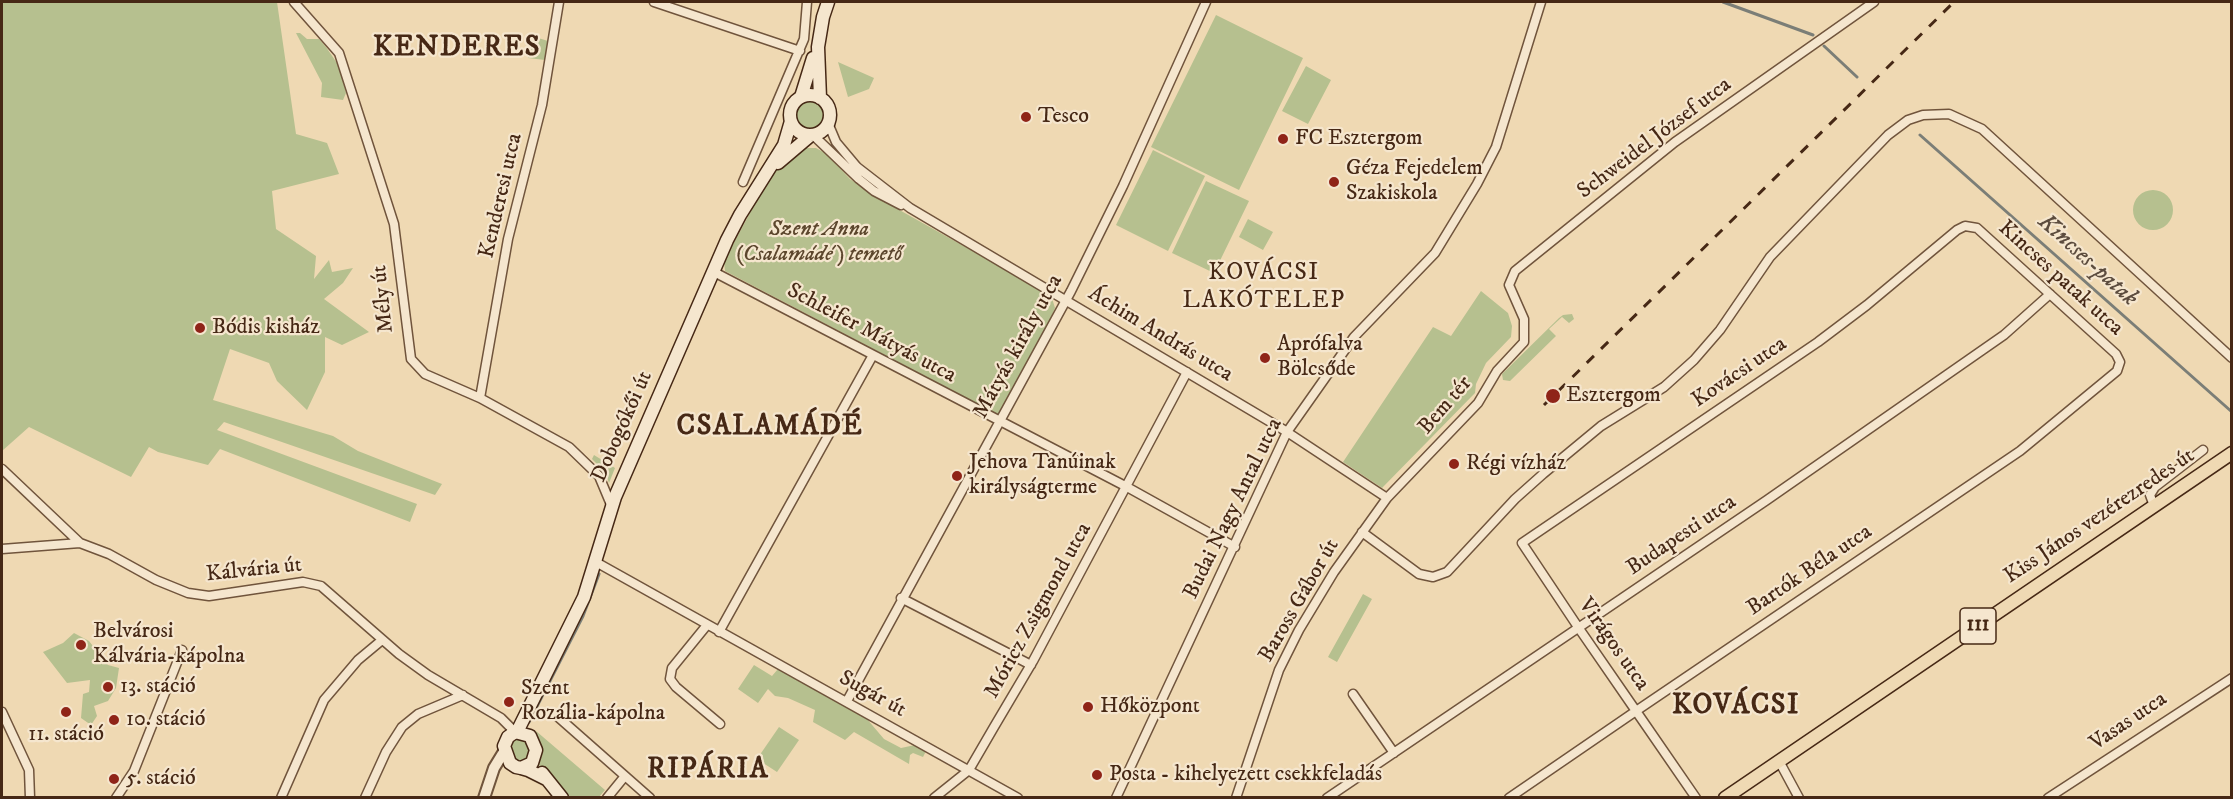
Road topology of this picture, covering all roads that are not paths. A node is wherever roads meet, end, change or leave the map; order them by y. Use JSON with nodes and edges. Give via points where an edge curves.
{"nodes":[{"id":1,"x":294,"y":2,"type":"edge"},
{"id":2,"x":560,"y":2,"type":"edge"},
{"id":3,"x":654,"y":2,"type":"edge"},
{"id":4,"x":807,"y":2,"type":"edge"},
{"id":5,"x":828,"y":2,"type":"edge"},
{"id":6,"x":1206,"y":2,"type":"edge"},
{"id":7,"x":1541,"y":2,"type":"edge"},
{"id":8,"x":1874,"y":2,"type":"edge"},
{"id":9,"x":682,"y":5,"type":"edge"},
{"id":10,"x":818,"y":47,"type":"junction"},
{"id":11,"x":800,"y":51,"type":"junction"},
{"id":12,"x":801,"y":97,"type":"junction"},
{"id":13,"x":820,"y":98,"type":"junction"},
{"id":14,"x":791,"y":121,"type":"junction"},
{"id":15,"x":828,"y":123,"type":"junction"},
{"id":16,"x":812,"y":135,"type":"junction"},
{"id":17,"x":766,"y":175,"type":"junction"},
{"id":18,"x":743,"y":182,"type":"dead end"},
{"id":19,"x":910,"y":207,"type":"junction"},
{"id":20,"x":1971,"y":226,"type":"joint"},
{"id":21,"x":714,"y":272,"type":"junction"},
{"id":22,"x":2050,"y":294,"type":"junction"},
{"id":23,"x":1066,"y":299,"type":"junction"},
{"id":24,"x":1526,"y":333,"type":"joint"},
{"id":25,"x":873,"y":355,"type":"junction"},
{"id":26,"x":2232,"y":358,"type":"edge"},
{"id":27,"x":2120,"y":362,"type":"joint"},
{"id":28,"x":1187,"y":372,"type":"junction"},
{"id":29,"x":480,"y":398,"type":"junction"},
{"id":30,"x":999,"y":422,"type":"junction"},
{"id":31,"x":1287,"y":432,"type":"junction"},
{"id":32,"x":2203,"y":450,"type":"dead end"},
{"id":33,"x":2232,"y":453,"type":"edge"},
{"id":34,"x":2,"y":469,"type":"edge"},
{"id":35,"x":1126,"y":487,"type":"junction"},
{"id":36,"x":1387,"y":498,"type":"junction"},
{"id":37,"x":2154,"y":506,"type":"junction"},
{"id":38,"x":612,"y":507,"type":"junction"},
{"id":39,"x":1362,"y":532,"type":"junction"},
{"id":40,"x":80,"y":543,"type":"junction"},
{"id":41,"x":1522,"y":543,"type":"joint"},
{"id":42,"x":1235,"y":547,"type":"junction"},
{"id":43,"x":2,"y":549,"type":"edge"},
{"id":44,"x":594,"y":561,"type":"junction"},
{"id":45,"x":901,"y":598,"type":"junction"},
{"id":46,"x":707,"y":625,"type":"junction"},
{"id":47,"x":1578,"y":627,"type":"junction"},
{"id":48,"x":720,"y":632,"type":"junction"},
{"id":49,"x":382,"y":640,"type":"junction"},
{"id":50,"x":182,"y":650,"type":"dead end"},
{"id":51,"x":1031,"y":665,"type":"junction"},
{"id":52,"x":2232,"y":678,"type":"edge"},
{"id":53,"x":1353,"y":694,"type":"dead end"},
{"id":54,"x":463,"y":695,"type":"junction"},
{"id":55,"x":847,"y":701,"type":"junction"},
{"id":56,"x":1636,"y":711,"type":"junction"},
{"id":57,"x":2,"y":712,"type":"edge"},
{"id":58,"x":557,"y":716,"type":"dead end"},
{"id":59,"x":720,"y":724,"type":"dead end"},
{"id":60,"x":517,"y":733,"type":"junction"},
{"id":61,"x":505,"y":750,"type":"junction"},
{"id":62,"x":1394,"y":753,"type":"junction"},
{"id":63,"x":535,"y":759,"type":"junction"},
{"id":64,"x":1779,"y":761,"type":"junction"},
{"id":65,"x":515,"y":766,"type":"junction"},
{"id":66,"x":969,"y":770,"type":"junction"},
{"id":67,"x":625,"y":776,"type":"junction"},
{"id":68,"x":546,"y":779,"type":"junction"},
{"id":69,"x":489,"y":785,"type":"junction"},
{"id":70,"x":30,"y":798,"type":"edge"},
{"id":71,"x":116,"y":798,"type":"edge"},
{"id":72,"x":281,"y":798,"type":"edge"},
{"id":73,"x":365,"y":798,"type":"edge"},
{"id":74,"x":484,"y":798,"type":"edge"},
{"id":75,"x":562,"y":798,"type":"edge"},
{"id":76,"x":607,"y":798,"type":"edge"},
{"id":77,"x":650,"y":798,"type":"edge"},
{"id":78,"x":934,"y":798,"type":"edge"},
{"id":79,"x":1018,"y":798,"type":"edge"},
{"id":80,"x":1116,"y":798,"type":"edge"},
{"id":81,"x":1236,"y":798,"type":"edge"},
{"id":82,"x":1327,"y":798,"type":"edge"},
{"id":83,"x":1509,"y":798,"type":"edge"},
{"id":84,"x":1696,"y":798,"type":"edge"},
{"id":85,"x":1725,"y":798,"type":"edge"},
{"id":86,"x":1799,"y":798,"type":"edge"},
{"id":87,"x":2048,"y":798,"type":"edge"}],
"edges":[{"from":1,"to":29,"type":"street","name":"Mély út","via":[[339,53],[394,224],[411,359],[425,374]]},
{"from":2,"to":29,"type":"street","name":"Kenderesi utca","via":[[542,105],[508,239]]},
{"from":3,"to":9,"type":"street"},
{"from":4,"to":11,"type":"street","via":[[807,30]]},
{"from":5,"to":10,"type":"main road"},
{"from":6,"to":23,"type":"street","name":"Mátyás király utca","via":[[1124,186]]},
{"from":7,"to":31,"type":"street","name":"Budai Nagy Antal utca","via":[[1496,147],[1453,226],[1435,253],[1354,338]]},
{"from":8,"to":24,"type":"street","name":"Schweidel József utca","via":[[1675,142],[1515,271],[1509,285]]},
{"from":9,"to":11,"type":"street"},
{"from":10,"to":12,"type":"main road"},
{"from":10,"to":13,"type":"main road"},
{"from":11,"to":18,"type":"street"},
{"from":12,"to":13,"type":"main road"},
{"from":12,"to":14,"type":"main road","via":[[791,107]]},
{"from":13,"to":15,"type":"main road","via":[[829,109]]},
{"from":14,"to":16,"type":"main road","via":[[797,130]]},
{"from":14,"to":17,"type":"main road","name":"Dobogókői út","via":[[784,145]]},
{"from":15,"to":16,"type":"main road"},
{"from":15,"to":19,"type":"street","name":"Áchim András utca","via":[[849,159]]},
{"from":16,"to":17,"type":"main road","name":"Dobogókői út"},
{"from":16,"to":19,"type":"street","name":"Áchim András utca","via":[[874,191]]},
{"from":17,"to":21,"type":"main road","name":"Dobogókői út","via":[[740,215]]},
{"from":19,"to":23,"type":"street","name":"Áchim András utca"},
{"from":20,"to":22,"type":"street","name":"Kincses patak utca"},
{"from":20,"to":41,"type":"street","name":"Kovácsi utca","via":[[1957,230],[1818,342]]},
{"from":21,"to":25,"type":"street","name":"Schleifer Mátyás utca"},
{"from":21,"to":38,"type":"main road","name":"Dobogókői út"},
{"from":22,"to":27,"type":"street","name":"Kincses patak utca"},
{"from":22,"to":47,"type":"street","name":"Budapesti utca","via":[[1984,349]]},
{"from":23,"to":28,"type":"street","name":"Áchim András utca"},
{"from":23,"to":30,"type":"street","name":"Mátyás király utca"},
{"from":24,"to":36,"type":"street","name":"Bem tér","via":[[1524,342],[1497,370],[1478,403]]},
{"from":25,"to":30,"type":"street","name":"Schleifer Mátyás utca"},
{"from":25,"to":48,"type":"street"},
{"from":26,"to":39,"type":"street","via":[[1982,129],[1949,114],[1923,115],[1908,120],[1882,140],[1770,257],[1720,330],[1694,360],[1664,387],[1601,426],[1543,474],[1447,572],[1433,577],[1419,574]]},
{"from":27,"to":56,"type":"street","name":"Bartók Béla utca","via":[[2115,373],[2020,451]]},
{"from":28,"to":31,"type":"street","name":"Áchim András utca"},
{"from":28,"to":35,"type":"street","name":"Móricz Zsigmond utca"},
{"from":29,"to":38,"type":"street","name":"Mély út","via":[[569,447],[599,476]]},
{"from":30,"to":35,"type":"street","name":"Schleifer Mátyás utca"},
{"from":30,"to":45,"type":"street","name":"Mátyás király utca"},
{"from":31,"to":36,"type":"street","name":"Áchim András utca"},
{"from":31,"to":42,"type":"street","name":"Budai Nagy Antal utca"},
{"from":32,"to":37,"type":"street","via":[[2155,487],[2150,495]]},
{"from":33,"to":37,"type":"main road","name":"Kiss János vezérezredes út","number":"111"},
{"from":34,"to":40,"type":"street","name":"Kálvária út"},
{"from":35,"to":42,"type":"street","name":"Schleifer Mátyás utca"},
{"from":35,"to":51,"type":"street","name":"Móricz Zsigmond utca"},
{"from":36,"to":39,"type":"street","name":"Baross Gábor út"},
{"from":37,"to":64,"type":"main road","name":"Kiss János vezérezredes út","number":"111"},
{"from":38,"to":44,"type":"main road","name":"Dobogókői út"},
{"from":39,"to":81,"type":"street","name":"Baross Gábor út","via":[[1316,602],[1279,670]]},
{"from":40,"to":43,"type":"street","name":"Kálvária út"},
{"from":40,"to":49,"type":"street","name":"Kálvária út","via":[[110,554],[156,580],[209,596],[289,583],[314,583],[339,599]]},
{"from":41,"to":47,"type":"street","name":"Virágos utca"},
{"from":42,"to":80,"type":"street","name":"Budai Nagy Antal utca"},
{"from":44,"to":46,"type":"street","name":"Sugár út"},
{"from":44,"to":60,"type":"main road","name":"Dobogókői út","via":[[584,597]]},
{"from":45,"to":51,"type":"street"},
{"from":45,"to":55,"type":"street","name":"Mátyás király utca"},
{"from":46,"to":48,"type":"street","name":"Sugár út"},
{"from":46,"to":59,"type":"street","via":[[672,668],[670,676],[676,687]]},
{"from":47,"to":56,"type":"street","name":"Virágos utca"},
{"from":47,"to":62,"type":"street","name":"Budapesti utca"},
{"from":48,"to":55,"type":"street","name":"Sugár út"},
{"from":49,"to":54,"type":"street","name":"Kálvária út","via":[[428,675]]},
{"from":49,"to":72,"type":"street","via":[[358,660],[324,700]]},
{"from":50,"to":71,"type":"street","via":[[135,771]]},
{"from":51,"to":66,"type":"street","name":"Móricz Zsigmond utca"},
{"from":52,"to":87,"type":"street","name":"Vasas utca"},
{"from":53,"to":62,"type":"street"},
{"from":54,"to":60,"type":"street","name":"Kálvária út"},
{"from":54,"to":73,"type":"street","via":[[418,714],[402,728]]},
{"from":55,"to":66,"type":"street","name":"Sugár út"},
{"from":56,"to":83,"type":"street","name":"Bartók Béla utca"},
{"from":56,"to":84,"type":"street","name":"Virágos utca"},
{"from":57,"to":70,"type":"street","via":[[29,770]]},
{"from":58,"to":67,"type":"street"},
{"from":60,"to":61,"type":"main road","via":[[505,743]]},
{"from":60,"to":63,"type":"main road","via":[[532,740]]},
{"from":61,"to":65,"type":"main road"},
{"from":61,"to":69,"type":"street"},
{"from":62,"to":82,"type":"street","name":"Budapesti utca"},
{"from":63,"to":65,"type":"main road","via":[[529,766]]},
{"from":63,"to":68,"type":"main road"},
{"from":64,"to":85,"type":"main road","name":"Kiss János vezérezredes út","number":"111"},
{"from":64,"to":86,"type":"street"},
{"from":65,"to":68,"type":"main road"},
{"from":65,"to":69,"type":"street","via":[[501,769]]},
{"from":66,"to":78,"type":"street"},
{"from":66,"to":79,"type":"street","name":"Sugár út"},
{"from":67,"to":76,"type":"street"},
{"from":67,"to":77,"type":"street"},
{"from":68,"to":75,"type":"main road"},
{"from":69,"to":74,"type":"street"}]}
